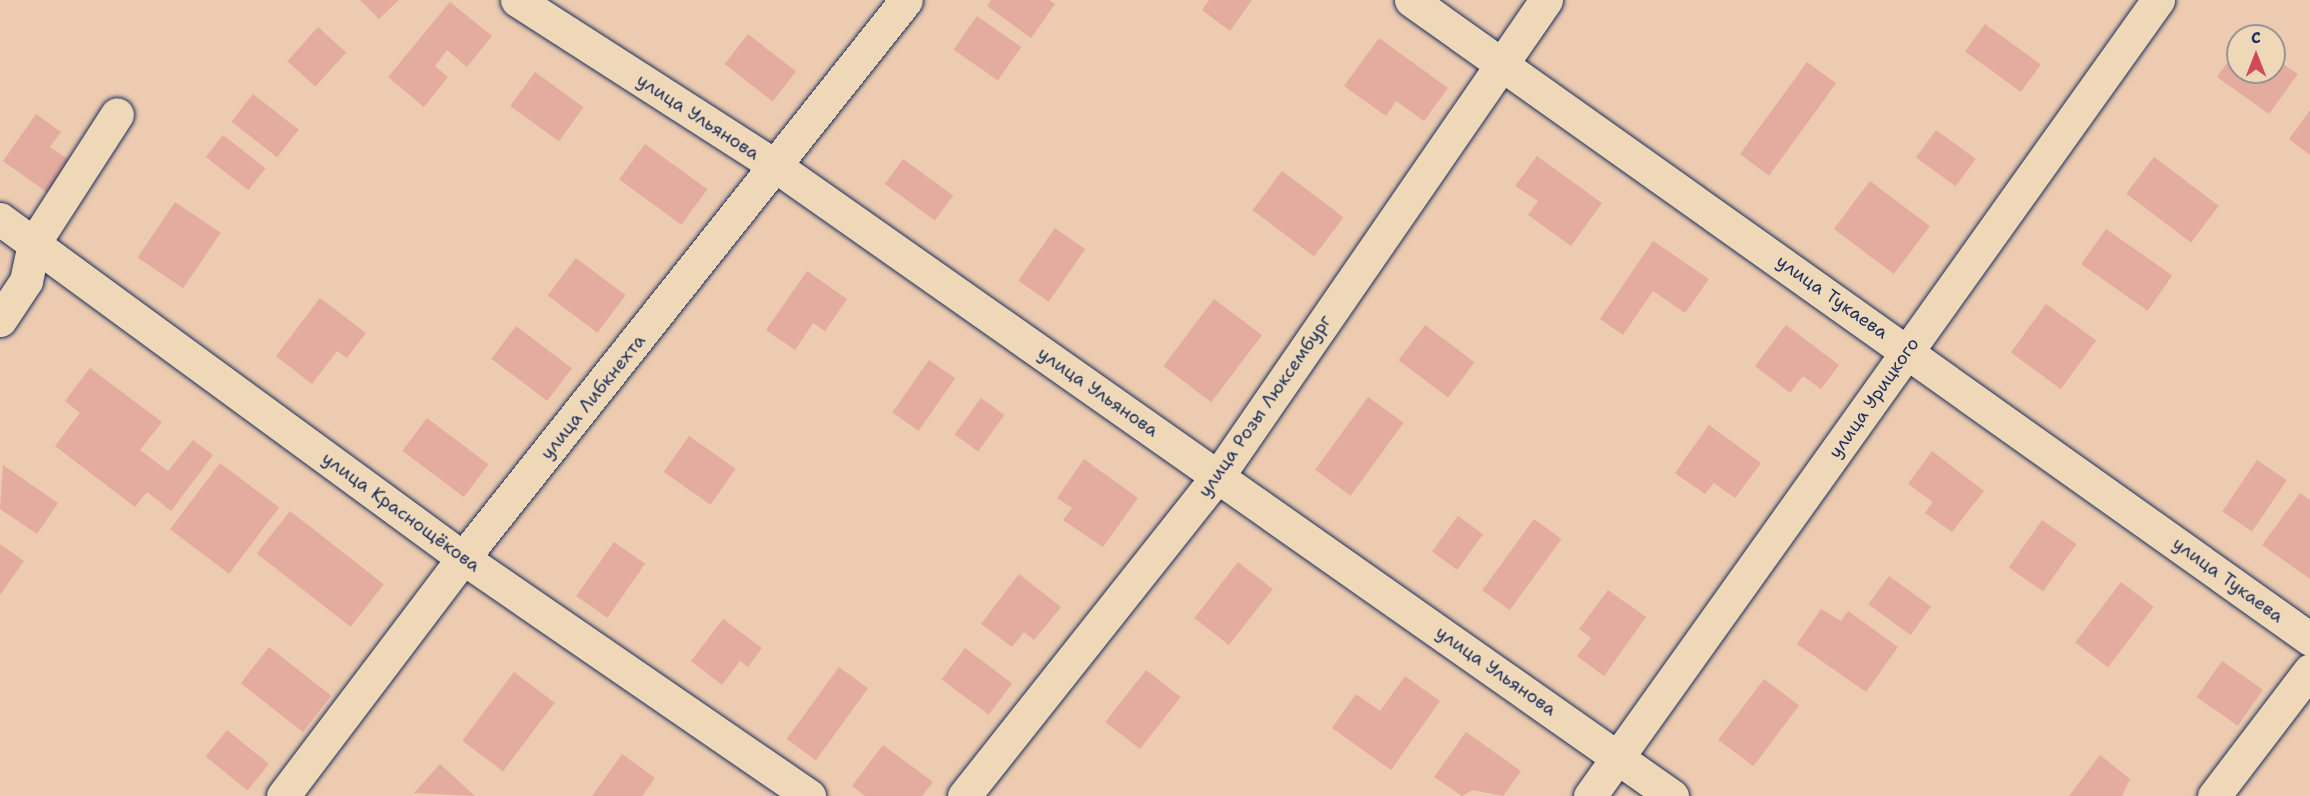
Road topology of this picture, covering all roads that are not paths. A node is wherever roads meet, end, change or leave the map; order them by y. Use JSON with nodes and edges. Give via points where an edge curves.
{"nodes":[{"id":1,"x":517,"y":0,"type":"edge"},
{"id":2,"x":906,"y":0,"type":"edge"},
{"id":3,"x":1411,"y":0,"type":"edge"},
{"id":4,"x":1546,"y":0,"type":"edge"},
{"id":5,"x":2158,"y":0,"type":"edge"},
{"id":6,"x":1501,"y":65,"type":"junction"},
{"id":7,"x":117,"y":114,"type":"dead end"},
{"id":8,"x":777,"y":167,"type":"junction"},
{"id":9,"x":0,"y":219,"type":"edge"},
{"id":10,"x":34,"y":243,"type":"junction"},
{"id":11,"x":0,"y":320,"type":"edge"},
{"id":12,"x":1907,"y":350,"type":"junction"},
{"id":13,"x":1218,"y":476,"type":"junction"},
{"id":14,"x":463,"y":558,"type":"junction"},
{"id":15,"x":2310,"y":639,"type":"edge"},
{"id":16,"x":2310,"y":670,"type":"edge"},
{"id":17,"x":1619,"y":757,"type":"junction"},
{"id":18,"x":283,"y":796,"type":"edge"},
{"id":19,"x":809,"y":796,"type":"edge"},
{"id":20,"x":964,"y":796,"type":"edge"},
{"id":21,"x":1590,"y":796,"type":"edge"},
{"id":22,"x":1672,"y":796,"type":"edge"},
{"id":23,"x":2214,"y":796,"type":"edge"}],
"edges":[{"from":1,"to":8,"type":"street","name":"улица Ульянова"},
{"from":2,"to":8,"type":"street","name":"улица Либкнехта"},
{"from":3,"to":6,"type":"street","name":"улица Тукаева"},
{"from":4,"to":6,"type":"street","name":"улица Розы Люксембург"},
{"from":5,"to":12,"type":"street","name":"улица Урицкого"},
{"from":6,"to":12,"type":"street","name":"улица Тукаева"},
{"from":6,"to":13,"type":"street","name":"улица Розы Люксембург"},
{"from":7,"to":10,"type":"street"},
{"from":8,"to":13,"type":"street","name":"улица Ульянова"},
{"from":8,"to":14,"type":"street","name":"улица Либкнехта"},
{"from":9,"to":10,"type":"street","name":"улица Краснощёкова"},
{"from":10,"to":11,"type":"street","via":[[27,281]]},
{"from":10,"to":14,"type":"street","name":"улица Краснощёкова"},
{"from":12,"to":15,"type":"street","name":"улица Тукаева"},
{"from":12,"to":17,"type":"street","name":"улица Урицкого"},
{"from":13,"to":17,"type":"street","name":"улица Ульянова"},
{"from":13,"to":20,"type":"street","name":"улица Розы Люксембург"},
{"from":14,"to":18,"type":"street","name":"улица Либкнехта"},
{"from":14,"to":19,"type":"street","name":"улица Краснощёкова"},
{"from":16,"to":23,"type":"street"},
{"from":17,"to":21,"type":"street","name":"улица Урицкого"},
{"from":17,"to":22,"type":"street","name":"улица Ульянова"}]}
